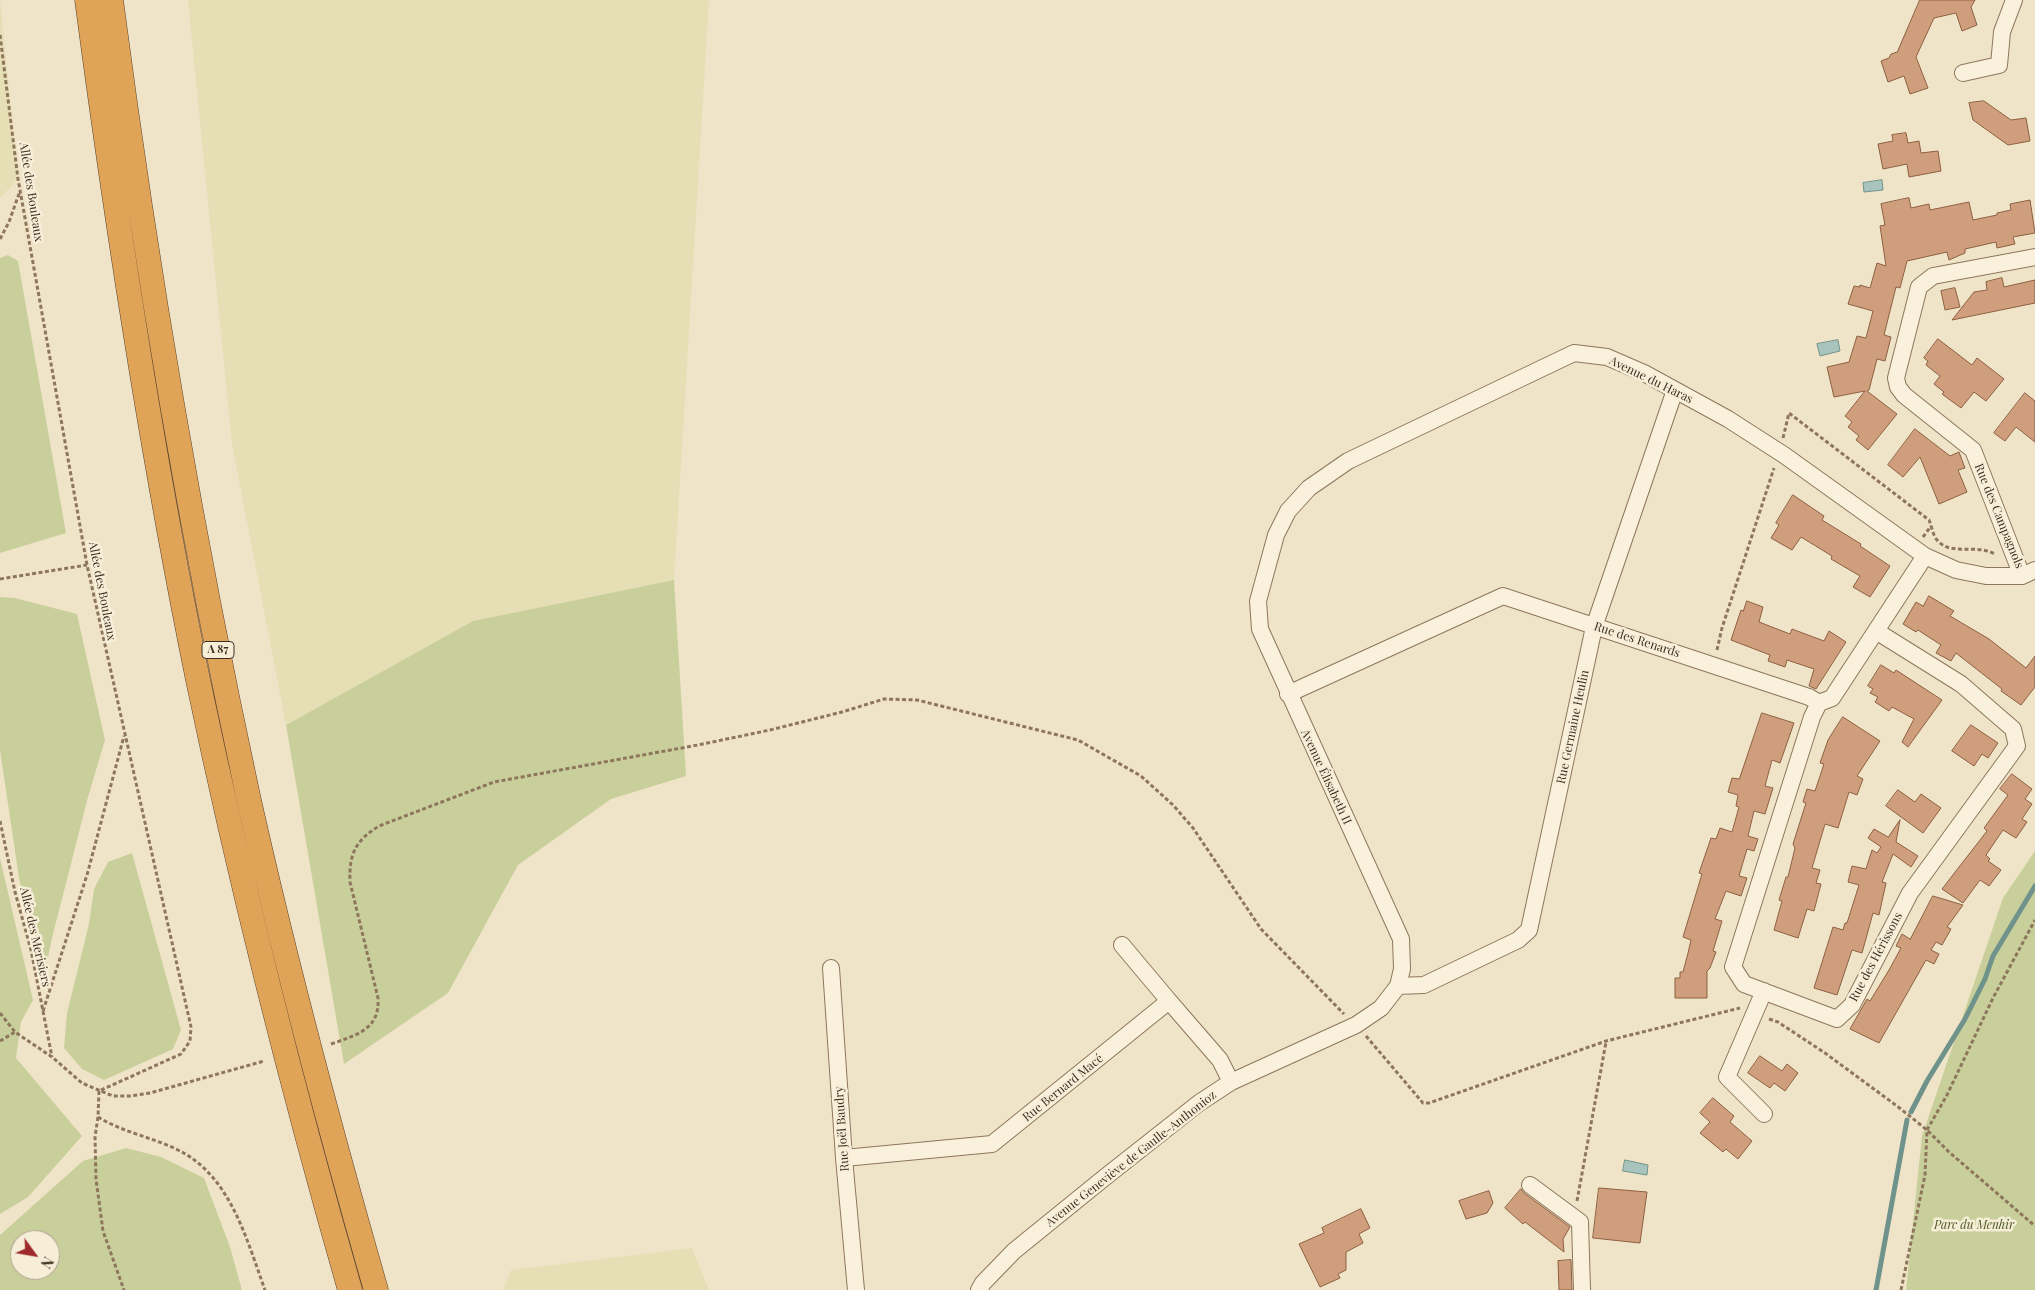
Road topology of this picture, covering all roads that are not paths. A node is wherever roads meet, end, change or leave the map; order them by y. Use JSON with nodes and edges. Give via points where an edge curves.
{"nodes":[{"id":1,"x":87,"y":0,"type":"edge"},
{"id":2,"x":112,"y":0,"type":"edge"},
{"id":3,"x":2014,"y":0,"type":"edge"},
{"id":4,"x":1963,"y":73,"type":"dead end"},
{"id":5,"x":2035,"y":257,"type":"edge"},
{"id":6,"x":1675,"y":390,"type":"junction"},
{"id":7,"x":1925,"y":556,"type":"junction"},
{"id":8,"x":1266,"y":567,"type":"joint"},
{"id":9,"x":2029,"y":573,"type":"edge"},
{"id":10,"x":1594,"y":626,"type":"junction"},
{"id":11,"x":1876,"y":632,"type":"junction"},
{"id":12,"x":1288,"y":694,"type":"junction"},
{"id":13,"x":1819,"y":703,"type":"junction"},
{"id":14,"x":1122,"y":945,"type":"dead end"},
{"id":15,"x":831,"y":968,"type":"dead end"},
{"id":16,"x":1398,"y":986,"type":"junction"},
{"id":17,"x":1764,"y":991,"type":"junction"},
{"id":18,"x":1169,"y":1001,"type":"junction"},
{"id":19,"x":1231,"y":1082,"type":"junction"},
{"id":20,"x":1764,"y":1114,"type":"dead end"},
{"id":21,"x":844,"y":1158,"type":"junction"},
{"id":22,"x":1530,"y":1185,"type":"dead end"},
{"id":23,"x":350,"y":1290,"type":"edge"},
{"id":24,"x":376,"y":1290,"type":"edge"},
{"id":25,"x":856,"y":1290,"type":"edge"},
{"id":26,"x":979,"y":1290,"type":"edge"},
{"id":27,"x":1582,"y":1290,"type":"edge"}],
"edges":[{"from":1,"to":23,"type":"highway","number":"A 87","via":[[149,416],[198,678],[284,1052]]},
{"from":2,"to":24,"type":"highway","number":"A 87","via":[[154,295],[222,673],[308,1046]]},
{"from":3,"to":4,"type":"street","via":[[2002,32],[1999,65]]},
{"from":5,"to":9,"type":"street","name":"Rue des Campagnols","via":[[1933,276],[1919,287],[1896,378],[1904,395],[1973,450],[2016,557]]},
{"from":6,"to":7,"type":"street","name":"Avenue du Haras","via":[[1779,452]]},
{"from":6,"to":8,"type":"street","name":"Avenue du Haras","via":[[1607,357],[1574,353],[1348,461],[1309,488],[1288,511]]},
{"from":6,"to":10,"type":"street","name":"Rue Germaine Heulin"},
{"from":7,"to":9,"type":"street","name":"Avenue du Haras","via":[[1956,570],[1986,576]]},
{"from":7,"to":11,"type":"street"},
{"from":8,"to":12,"type":"street","name":"Avenue Élisabeth II","via":[[1258,601],[1260,629]]},
{"from":10,"to":12,"type":"street","name":"Rue des Renards","via":[[1503,596]]},
{"from":10,"to":13,"type":"street","name":"Rue des Renards"},
{"from":10,"to":16,"type":"street","name":"Rue Germaine Heulin","via":[[1529,930],[1518,940],[1424,985]]},
{"from":11,"to":13,"type":"street","via":[[1832,698]]},
{"from":11,"to":17,"type":"street","name":"Rue des Hérissons","via":[[1960,684],[2013,729],[2017,746],[1910,893],[1852,1005],[1837,1019]]},
{"from":12,"to":16,"type":"street","name":"Avenue Élisabeth II","via":[[1401,939],[1402,969]]},
{"from":13,"to":17,"type":"street","name":"Rue des Hérissons","via":[[1733,967],[1744,984]]},
{"from":14,"to":18,"type":"street"},
{"from":15,"to":21,"type":"street","name":"Rue Joël Baudry"},
{"from":16,"to":19,"type":"street","name":"Avenue Geneviève de Gaulle-Anthonioz","via":[[1381,1008],[1356,1025]]},
{"from":17,"to":20,"type":"street","via":[[1727,1077]]},
{"from":18,"to":19,"type":"street","via":[[1220,1060]]},
{"from":18,"to":21,"type":"street","name":"Rue Bernard Macé","via":[[992,1144]]},
{"from":19,"to":26,"type":"street","name":"Avenue Geneviève de Gaulle-Anthonioz","via":[[1199,1103],[1044,1227],[1014,1252]]},
{"from":21,"to":25,"type":"street","name":"Rue Joël Baudry"},
{"from":22,"to":27,"type":"street","via":[[1580,1222]]}]}
